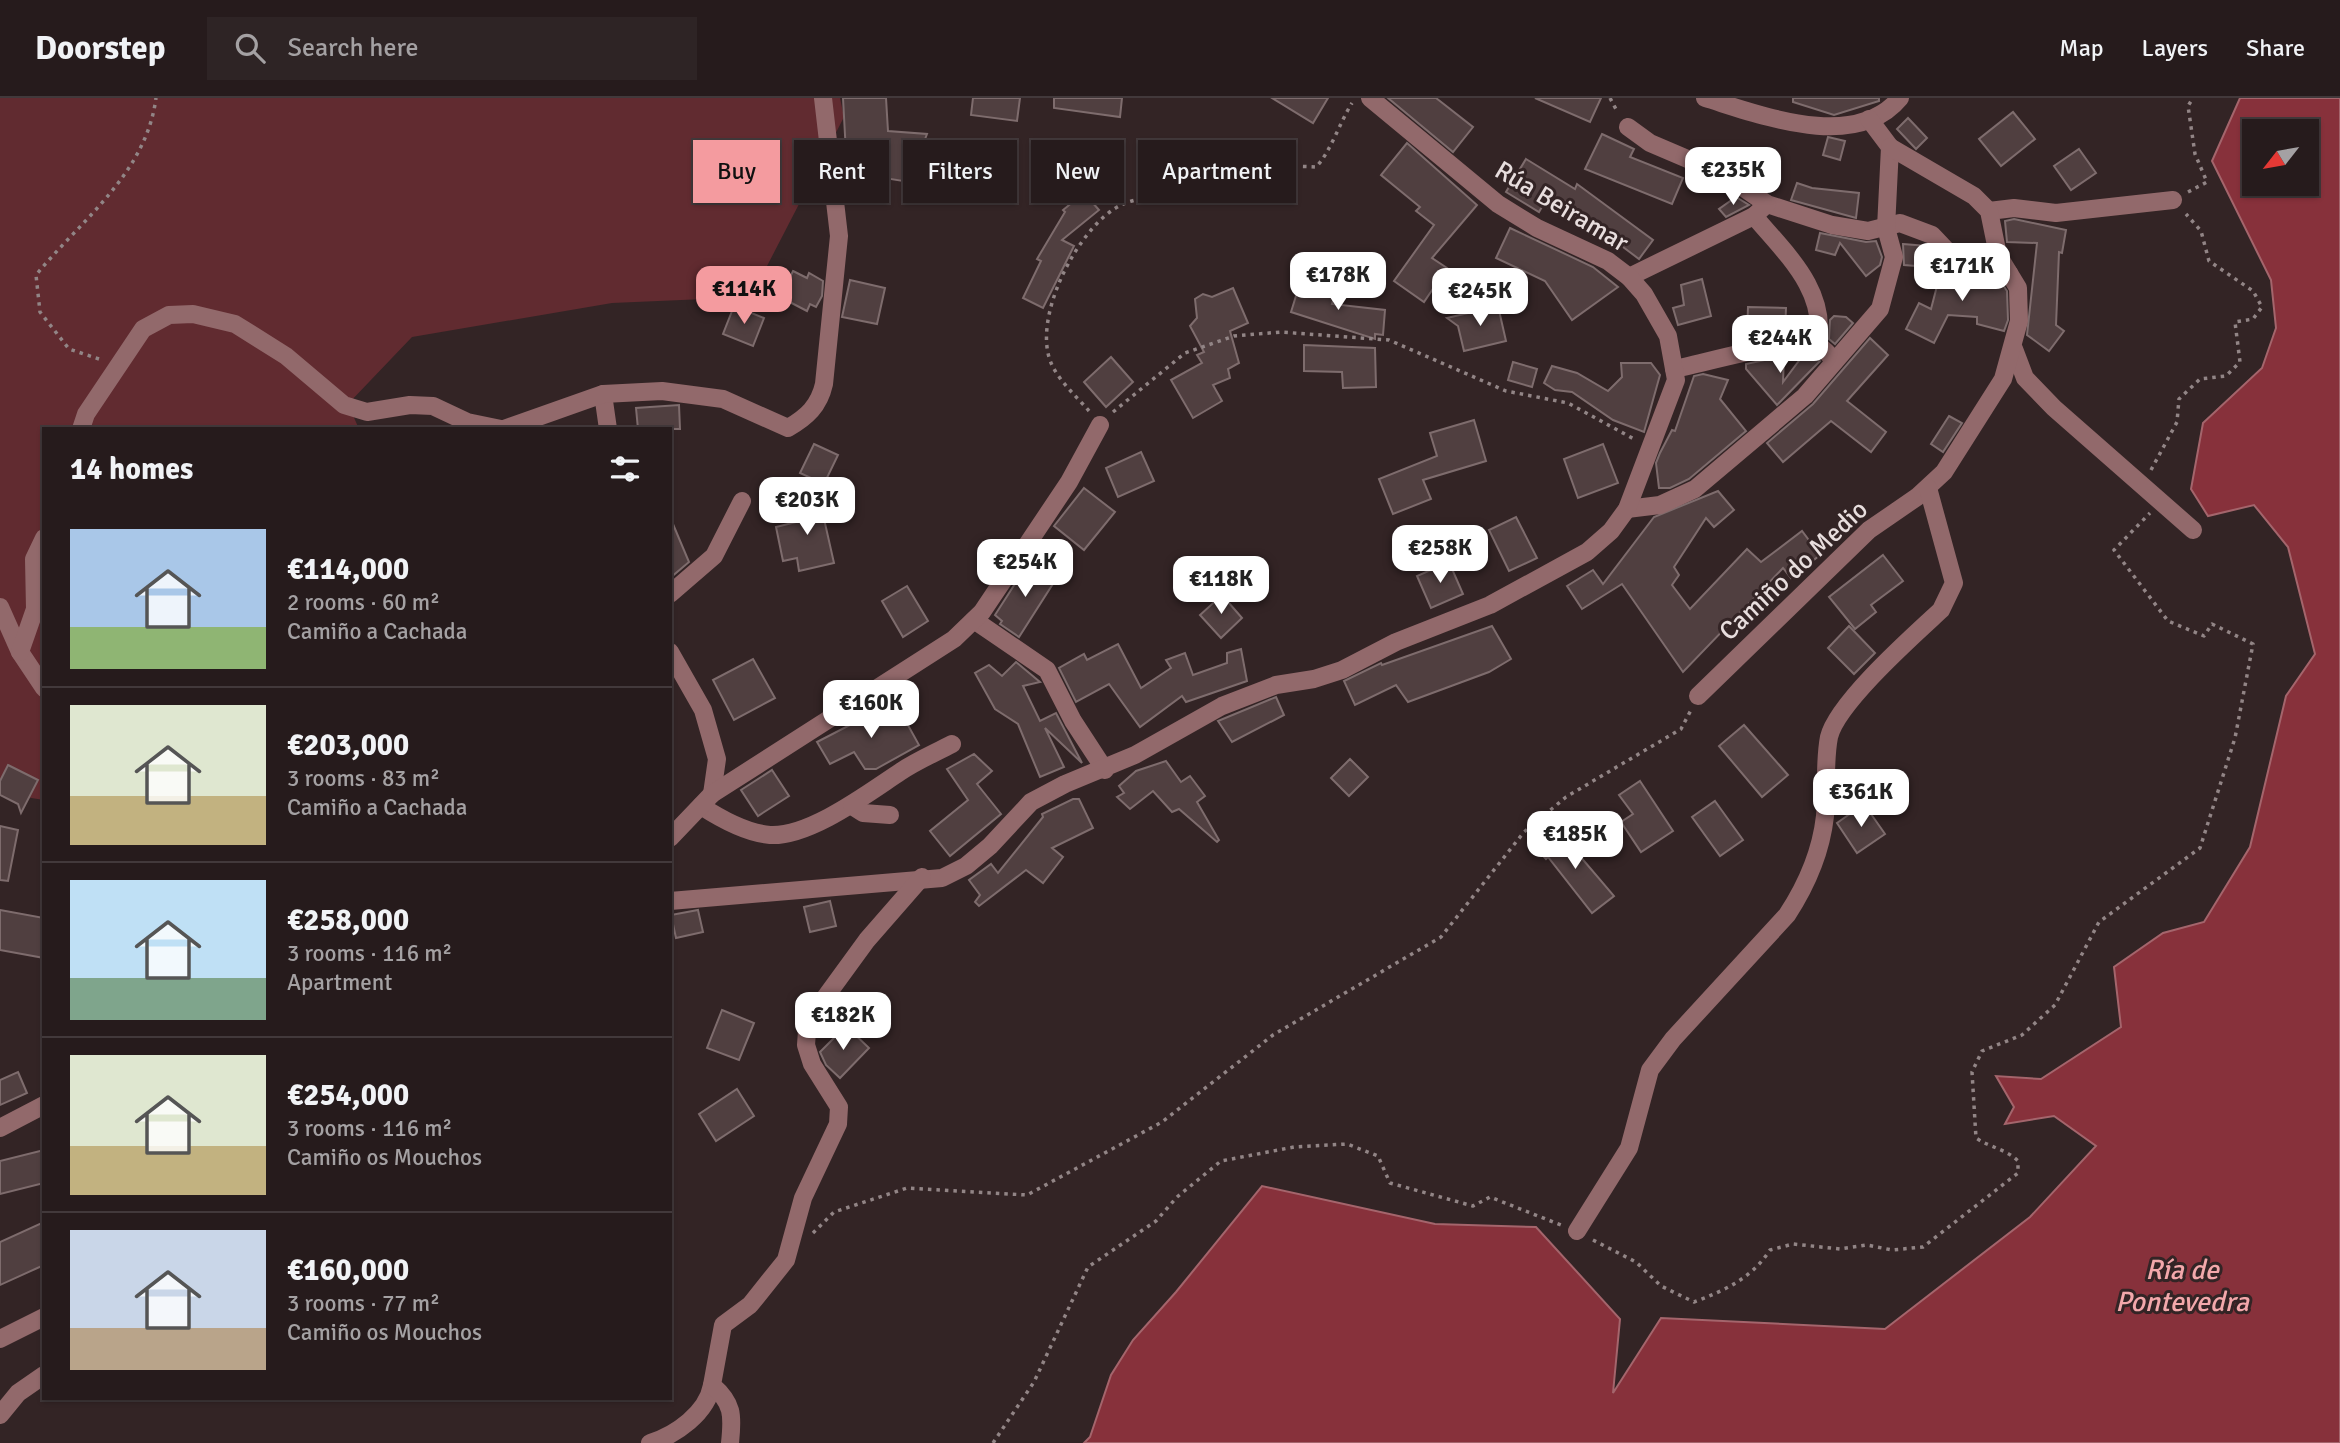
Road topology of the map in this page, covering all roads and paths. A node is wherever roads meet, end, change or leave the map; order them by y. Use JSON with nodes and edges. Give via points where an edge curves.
{"nodes":[{"id":1,"x":156,"y":98,"type":"edge"},
{"id":2,"x":823,"y":98,"type":"edge"},
{"id":3,"x":1355,"y":98,"type":"edge"},
{"id":4,"x":1370,"y":98,"type":"edge"},
{"id":5,"x":1705,"y":98,"type":"edge"},
{"id":6,"x":2193,"y":98,"type":"edge"},
{"id":7,"x":1896,"y":100,"type":"edge"},
{"id":8,"x":1869,"y":119,"type":"junction"},
{"id":9,"x":1629,"y":127,"type":"dead end"},
{"id":10,"x":1889,"y":147,"type":"junction"},
{"id":11,"x":2173,"y":200,"type":"junction"},
{"id":12,"x":1761,"y":210,"type":"junction"},
{"id":13,"x":1989,"y":211,"type":"junction"},
{"id":14,"x":1886,"y":228,"type":"junction"},
{"id":15,"x":2009,"y":273,"type":"junction"},
{"id":16,"x":1629,"y":277,"type":"junction"},
{"id":17,"x":1817,"y":345,"type":"junction"},
{"id":18,"x":2014,"y":349,"type":"junction"},
{"id":19,"x":1835,"y":361,"type":"junction"},
{"id":20,"x":117,"y":366,"type":"junction"},
{"id":21,"x":1674,"y":369,"type":"junction"},
{"id":22,"x":603,"y":394,"type":"junction"},
{"id":23,"x":1100,"y":425,"type":"junction"},
{"id":24,"x":82,"y":427,"type":"edge"},
{"id":25,"x":493,"y":427,"type":"edge"},
{"id":26,"x":509,"y":427,"type":"edge"},
{"id":27,"x":608,"y":427,"type":"edge"},
{"id":28,"x":1652,"y":447,"type":"junction"},
{"id":29,"x":1928,"y":488,"type":"junction"},
{"id":30,"x":741,"y":501,"type":"dead end"},
{"id":31,"x":2162,"y":501,"type":"junction"},
{"id":32,"x":1627,"y":509,"type":"junction"},
{"id":33,"x":2193,"y":530,"type":"dead end"},
{"id":34,"x":42,"y":542,"type":"edge"},
{"id":35,"x":672,"y":592,"type":"edge"},
{"id":36,"x":0,"y":607,"type":"edge"},
{"id":37,"x":974,"y":620,"type":"junction"},
{"id":38,"x":20,"y":652,"type":"junction"},
{"id":39,"x":672,"y":656,"type":"edge"},
{"id":40,"x":42,"y":685,"type":"edge"},
{"id":41,"x":1698,"y":696,"type":"joint"},
{"id":42,"x":952,"y":744,"type":"dead end"},
{"id":43,"x":1105,"y":769,"type":"junction"},
{"id":44,"x":707,"y":800,"type":"junction"},
{"id":45,"x":852,"y":806,"type":"junction"},
{"id":46,"x":890,"y":815,"type":"dead end"},
{"id":47,"x":672,"y":836,"type":"edge"},
{"id":48,"x":922,"y":877,"type":"junction"},
{"id":49,"x":672,"y":901,"type":"edge"},
{"id":50,"x":42,"y":1106,"type":"edge"},
{"id":51,"x":0,"y":1128,"type":"edge"},
{"id":52,"x":1577,"y":1231,"type":"junction"},
{"id":53,"x":786,"y":1260,"type":"junction"},
{"id":54,"x":42,"y":1318,"type":"edge"},
{"id":55,"x":0,"y":1339,"type":"edge"},
{"id":56,"x":42,"y":1376,"type":"edge"},
{"id":57,"x":712,"y":1384,"type":"junction"},
{"id":58,"x":0,"y":1415,"type":"edge"},
{"id":59,"x":650,"y":1443,"type":"edge"},
{"id":60,"x":730,"y":1443,"type":"edge"},
{"id":61,"x":993,"y":1443,"type":"edge"}],
"edges":[{"from":1,"to":20,"type":"path","via":[[134,159],[110,197],[36,275],[40,312],[69,349]]},
{"from":2,"to":22,"type":"street","via":[[839,236],[821,398],[807,416],[788,428],[723,399],[662,391]]},
{"from":3,"to":23,"type":"path","via":[[1316,167],[1270,165],[1195,177],[1120,205],[1094,226],[1072,257],[1052,299],[1047,328],[1051,364]]},
{"from":4,"to":16,"type":"street","name":"Rúa Beiramar","via":[[1498,204],[1608,261]]},
{"from":5,"to":8,"type":"street","via":[[1822,127],[1847,128]]},
{"from":6,"to":11,"type":"path","via":[[2188,106],[2195,153],[2207,182]]},
{"from":7,"to":8,"type":"street"},
{"from":8,"to":10,"type":"street"},
{"from":9,"to":12,"type":"street","via":[[1650,144],[1725,175]]},
{"from":10,"to":13,"type":"street","via":[[1973,196]]},
{"from":10,"to":14,"type":"street"},
{"from":11,"to":13,"type":"street","via":[[2056,213],[2014,208]]},
{"from":11,"to":31,"type":"path","via":[[2201,231],[2208,261],[2253,291],[2262,307],[2253,319],[2235,322],[2240,362],[2226,376],[2200,379],[2179,399],[2177,422],[2151,469]]},
{"from":12,"to":14,"type":"street","via":[[1832,225]]},
{"from":12,"to":16,"type":"street"},
{"from":12,"to":17,"type":"street","via":[[1809,284],[1819,309]]},
{"from":13,"to":15,"type":"street","name":"Camiño do Medio","via":[[1998,255]]},
{"from":14,"to":15,"type":"street","via":[[1900,223],[1916,228],[1931,235],[1950,254]]},
{"from":14,"to":19,"type":"street","via":[[1894,257],[1880,309]]},
{"from":15,"to":18,"type":"street","name":"Camiño do Medio","via":[[2018,288]]},
{"from":16,"to":21,"type":"street","name":"Rúa Beiramar","via":[[1668,336]]},
{"from":17,"to":19,"type":"street"},
{"from":17,"to":21,"type":"street","via":[[1805,341],[1754,348]]},
{"from":18,"to":29,"type":"street","name":"Camiño do Medio","via":[[2003,379],[1944,472]]},
{"from":18,"to":31,"type":"street","via":[[2025,378],[2054,408]]},
{"from":19,"to":32,"type":"street","via":[[1805,396],[1695,489],[1660,505]]},
{"from":20,"to":24,"type":"street"},
{"from":20,"to":25,"type":"street","via":[[143,329],[169,315],[193,314],[235,324],[286,356],[344,405],[367,412],[433,406],[467,422]]},
{"from":21,"to":28,"type":"street","name":"Rúa Beiramar","via":[[1676,380]]},
{"from":22,"to":26,"type":"street"},
{"from":22,"to":27,"type":"street"},
{"from":23,"to":28,"type":"path","via":[[1185,353],[1234,336],[1281,332],[1389,341],[1506,391],[1568,403]]},
{"from":23,"to":37,"type":"street","via":[[1069,482]]},
{"from":28,"to":32,"type":"street","name":"Rúa Beiramar"},
{"from":29,"to":41,"type":"street","name":"Camiño do Medio","via":[[1869,530]]},
{"from":29,"to":52,"type":"street","via":[[1954,583],[1949,597],[1840,713],[1830,736],[1825,818],[1802,892],[1787,915],[1650,1070],[1629,1148]]},
{"from":30,"to":35,"type":"street","via":[[714,556]]},
{"from":31,"to":33,"type":"street"},
{"from":31,"to":52,"type":"path","via":[[2114,551],[2168,621],[2204,636],[2212,624],[2253,644],[2235,738],[2200,848],[2099,922],[2046,1013],[2022,1035],[1982,1051],[1972,1072],[1976,1138],[1992,1149],[2007,1150],[2018,1161],[2018,1173],[1923,1247],[1840,1249],[1793,1244],[1770,1250],[1757,1270],[1694,1303],[1661,1286],[1636,1262]]},
{"from":32,"to":43,"type":"street","name":"Rúa Beiramar","via":[[1587,552],[1490,606],[1396,642],[1342,670],[1276,685],[1222,706]]},
{"from":34,"to":38,"type":"street","via":[[34,559],[35,609]]},
{"from":36,"to":38,"type":"street"},
{"from":37,"to":43,"type":"street","via":[[1047,670]]},
{"from":37,"to":44,"type":"street","via":[[954,639]]},
{"from":38,"to":40,"type":"street"},
{"from":39,"to":44,"type":"street","via":[[707,722],[718,759]]},
{"from":41,"to":53,"type":"path","via":[[1681,729],[1566,797],[1524,832],[1441,937],[1273,1035],[1162,1122],[1027,1195],[907,1188],[834,1212]]},
{"from":42,"to":45,"type":"street","via":[[902,770]]},
{"from":43,"to":48,"type":"street","name":"Rúa Beiramar","via":[[1031,802],[966,866],[942,878]]},
{"from":44,"to":45,"type":"street","via":[[724,821],[771,835],[808,826]]},
{"from":44,"to":47,"type":"street"},
{"from":45,"to":46,"type":"street","via":[[863,813]]},
{"from":48,"to":49,"type":"street","name":"Rúa Beiramar"},
{"from":48,"to":53,"type":"street","via":[[867,940],[816,1010],[807,1031],[812,1064],[839,1107],[838,1124],[803,1198]]},
{"from":50,"to":51,"type":"street"},
{"from":52,"to":61,"type":"path","via":[[1490,1197],[1473,1206],[1391,1183],[1378,1157],[1347,1143],[1294,1147],[1221,1161],[1156,1221],[1088,1267],[1034,1382]]},
{"from":53,"to":57,"type":"street","via":[[750,1305],[723,1325]]},
{"from":54,"to":55,"type":"street"},
{"from":56,"to":58,"type":"street","via":[[18,1393]]},
{"from":57,"to":59,"type":"street","via":[[710,1395],[691,1419],[669,1437]]},
{"from":57,"to":60,"type":"street","via":[[729,1399]]}]}
